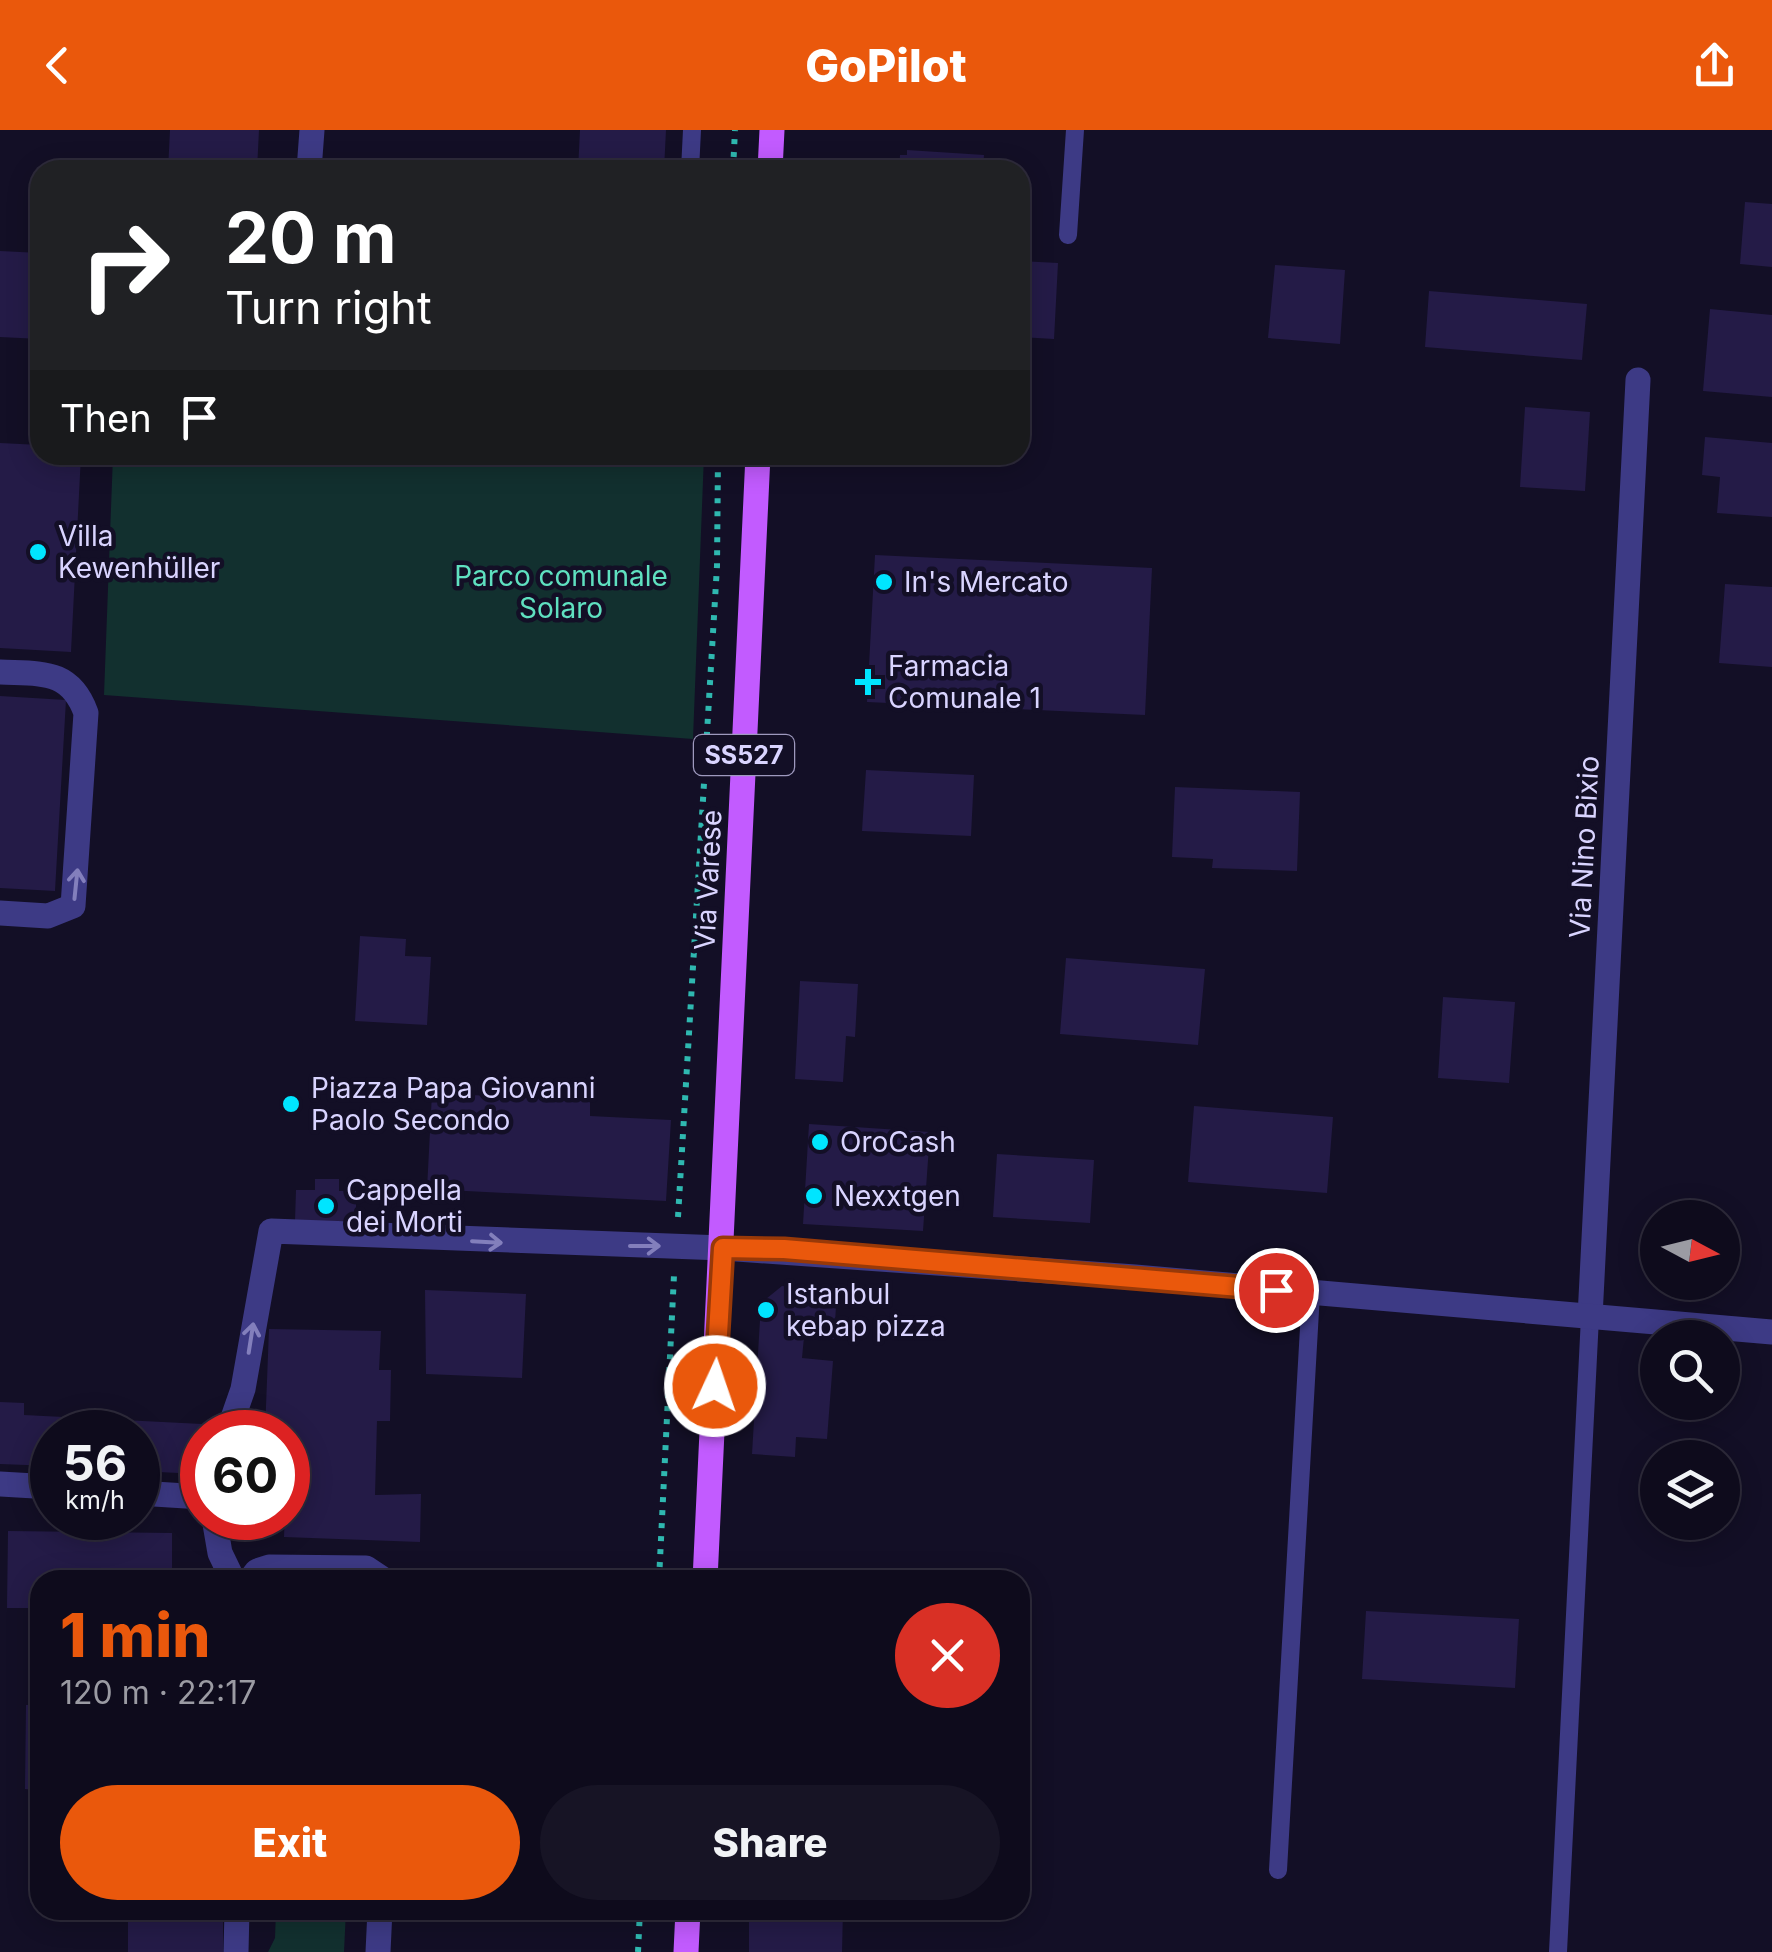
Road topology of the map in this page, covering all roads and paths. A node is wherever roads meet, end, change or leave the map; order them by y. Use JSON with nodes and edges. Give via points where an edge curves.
{"nodes":[{"id":1,"x":312,"y":130,"type":"edge"},
{"id":2,"x":692,"y":130,"type":"edge"},
{"id":3,"x":735,"y":130,"type":"edge"},
{"id":4,"x":772,"y":130,"type":"edge"},
{"id":5,"x":1076,"y":130,"type":"edge"},
{"id":6,"x":310,"y":160,"type":"edge"},
{"id":7,"x":690,"y":160,"type":"edge"},
{"id":8,"x":734,"y":160,"type":"edge"},
{"id":9,"x":770,"y":160,"type":"edge"},
{"id":10,"x":1068,"y":235,"type":"dead end"},
{"id":11,"x":1638,"y":380,"type":"dead end"},
{"id":12,"x":718,"y":465,"type":"edge"},
{"id":13,"x":757,"y":465,"type":"edge"},
{"id":14,"x":0,"y":672,"type":"edge"},
{"id":15,"x":0,"y":913,"type":"edge"},
{"id":16,"x":676,"y":1246,"type":"junction"},
{"id":17,"x":723,"y":1248,"type":"junction"},
{"id":18,"x":1311,"y":1293,"type":"junction"},
{"id":19,"x":1590,"y":1318,"type":"junction"},
{"id":20,"x":1772,"y":1332,"type":"edge"},
{"id":21,"x":236,"y":1410,"type":"edge"},
{"id":22,"x":0,"y":1484,"type":"edge"},
{"id":23,"x":30,"y":1486,"type":"edge"},
{"id":24,"x":218,"y":1540,"type":"edge"},
{"id":25,"x":228,"y":1570,"type":"edge"},
{"id":26,"x":260,"y":1570,"type":"edge"},
{"id":27,"x":369,"y":1570,"type":"edge"},
{"id":28,"x":660,"y":1570,"type":"edge"},
{"id":29,"x":707,"y":1570,"type":"edge"},
{"id":30,"x":1278,"y":1870,"type":"dead end"},
{"id":31,"x":237,"y":1920,"type":"edge"},
{"id":32,"x":380,"y":1920,"type":"edge"},
{"id":33,"x":640,"y":1920,"type":"edge"},
{"id":34,"x":688,"y":1920,"type":"edge"},
{"id":35,"x":236,"y":1952,"type":"edge"},
{"id":36,"x":378,"y":1952,"type":"edge"},
{"id":37,"x":638,"y":1952,"type":"edge"},
{"id":38,"x":686,"y":1952,"type":"edge"},
{"id":39,"x":1558,"y":1952,"type":"edge"}],
"edges":[{"from":1,"to":6,"type":"street"},
{"from":2,"to":7,"type":"lane"},
{"from":3,"to":8,"type":"path"},
{"from":4,"to":9,"type":"main road"},
{"from":5,"to":10,"type":"lane"},
{"from":11,"to":19,"type":"street","name":"Via Nino Bixio"},
{"from":12,"to":16,"type":"path"},
{"from":13,"to":17,"type":"main road","name":"Via Varese","number":"SS527","via":[[720,1194]]},
{"from":15,"to":14,"type":"street","one_way":true,"via":[[48,916],[73,906],[86,713],[78,691],[61,678]]},
{"from":16,"to":17,"type":"street"},
{"from":21,"to":16,"type":"street","one_way":true,"via":[[271,1232]]},
{"from":16,"to":28,"type":"path"},
{"from":17,"to":18,"type":"street"},
{"from":17,"to":29,"type":"main road","number":"SS527"},
{"from":18,"to":19,"type":"street"},
{"from":18,"to":30,"type":"lane"},
{"from":19,"to":20,"type":"street"},
{"from":19,"to":39,"type":"lane"},
{"from":22,"to":23,"type":"street"},
{"from":24,"to":25,"type":"street"},
{"from":26,"to":27,"type":"street"},
{"from":31,"to":35,"type":"street"},
{"from":32,"to":36,"type":"street"},
{"from":33,"to":37,"type":"path"},
{"from":34,"to":38,"type":"main road"}]}
